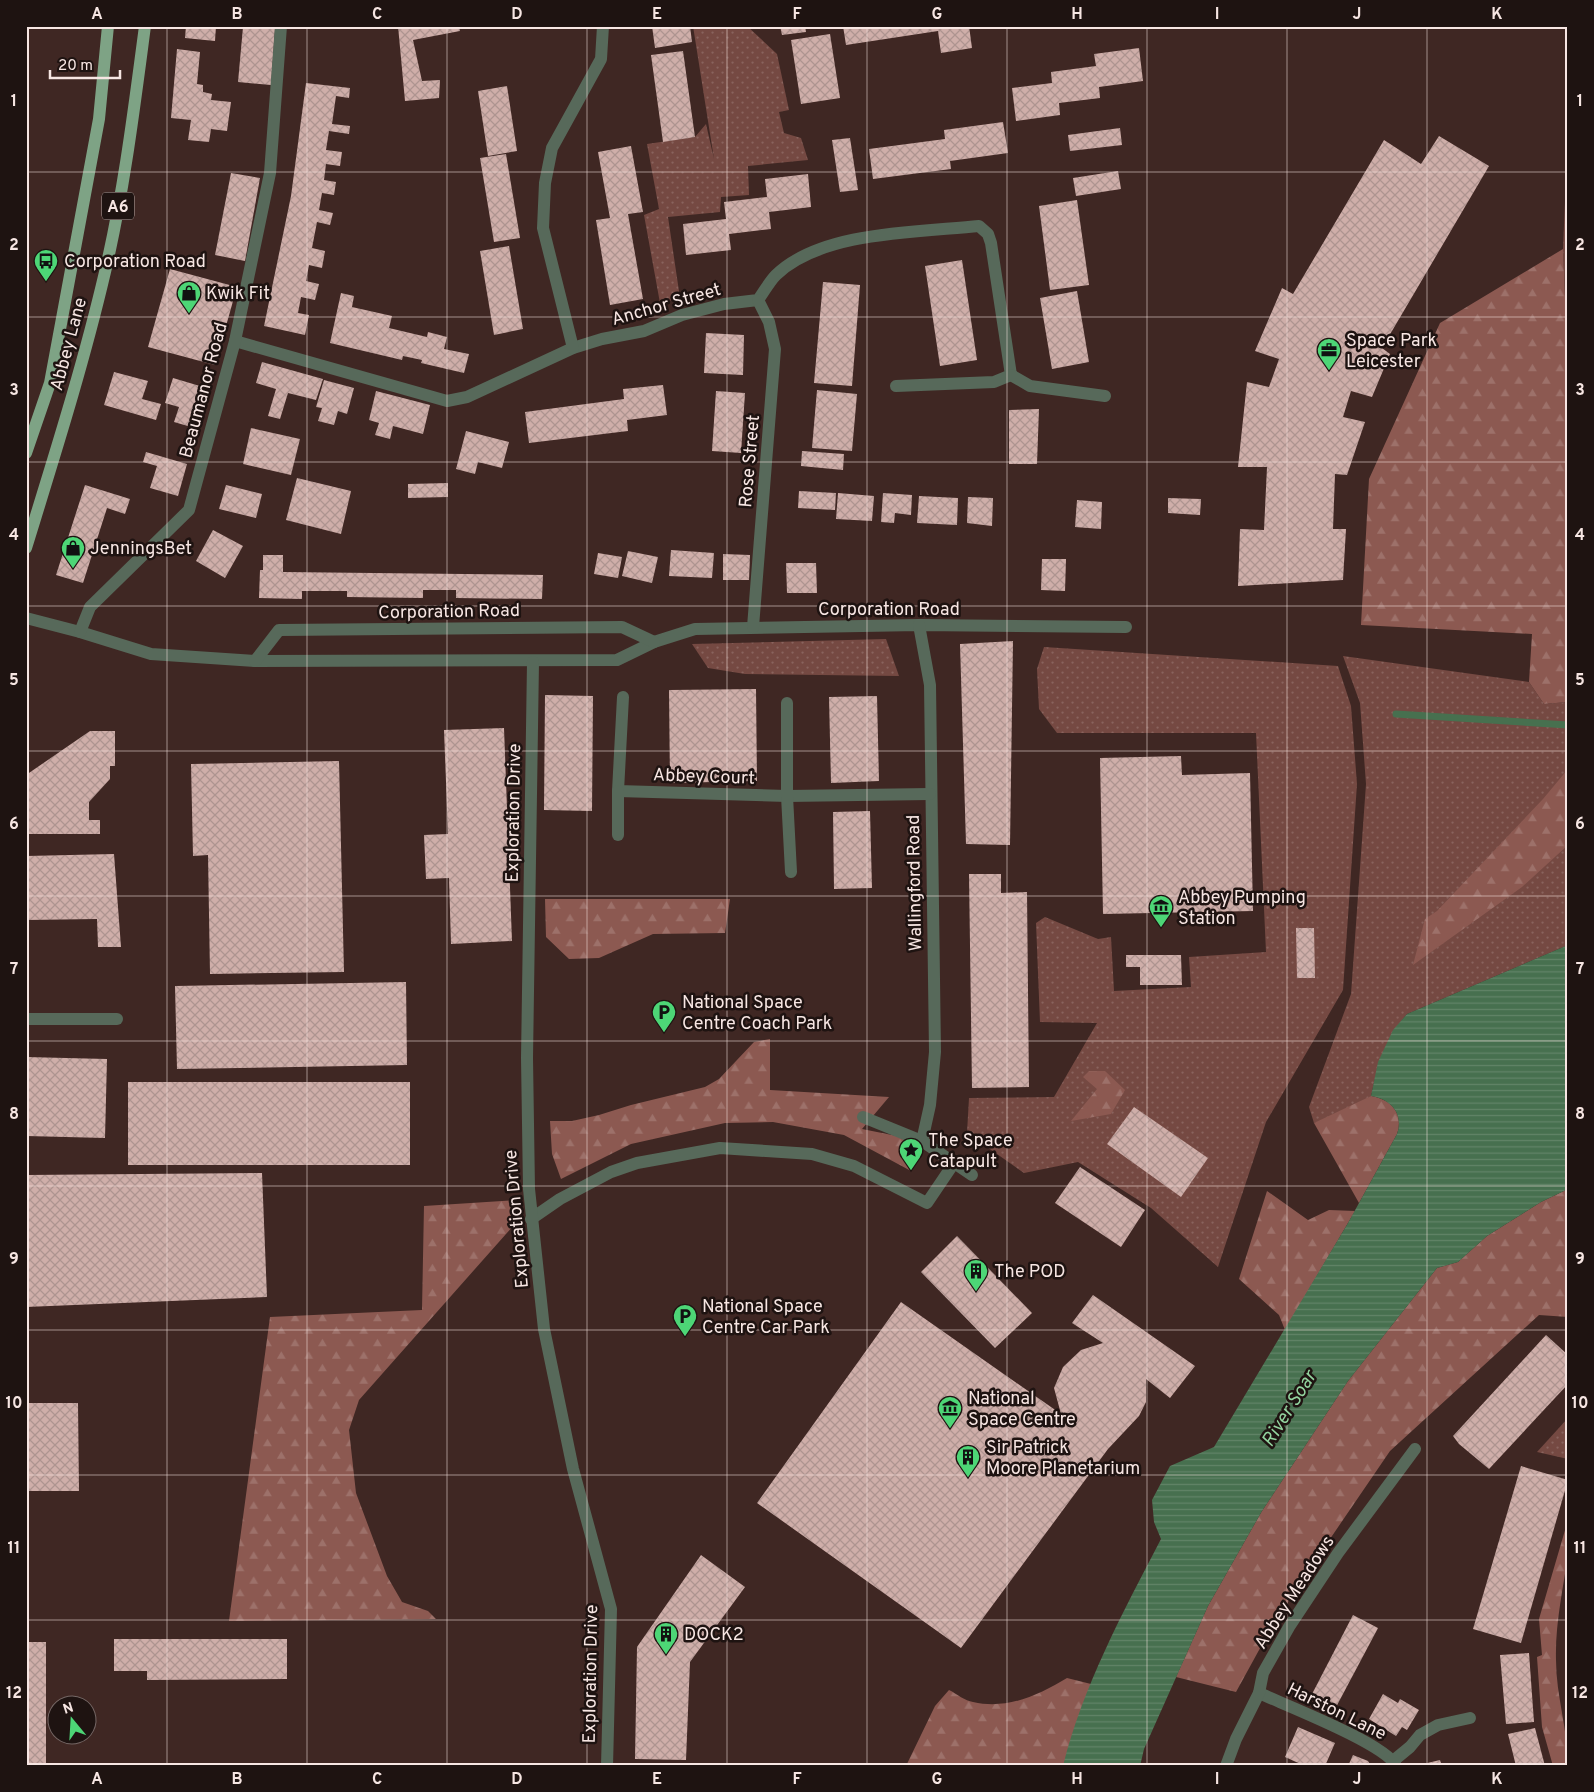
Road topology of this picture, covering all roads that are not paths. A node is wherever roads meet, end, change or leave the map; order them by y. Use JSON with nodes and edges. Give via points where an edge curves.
{"nodes":[{"id":1,"x":108,"y":26,"type":"edge"},
{"id":2,"x":146,"y":26,"type":"edge"},
{"id":3,"x":282,"y":26,"type":"edge"},
{"id":4,"x":603,"y":26,"type":"edge"},
{"id":5,"x":758,"y":300,"type":"junction"},
{"id":6,"x":235,"y":341,"type":"junction"},
{"id":7,"x":573,"y":348,"type":"junction"},
{"id":8,"x":1011,"y":376,"type":"junction"},
{"id":9,"x":896,"y":386,"type":"dead end"},
{"id":10,"x":1105,"y":396,"type":"dead end"},
{"id":11,"x":26,"y":454,"type":"edge"},
{"id":12,"x":26,"y":548,"type":"edge"},
{"id":13,"x":26,"y":618,"type":"edge"},
{"id":14,"x":919,"y":625,"type":"junction"},
{"id":15,"x":753,"y":627,"type":"junction"},
{"id":16,"x":1126,"y":627,"type":"dead end"},
{"id":17,"x":80,"y":632,"type":"junction"},
{"id":18,"x":654,"y":642,"type":"junction"},
{"id":19,"x":255,"y":661,"type":"junction"},
{"id":20,"x":534,"y":662,"type":"junction"},
{"id":21,"x":623,"y":697,"type":"dead end"},
{"id":22,"x":787,"y":703,"type":"dead end"},
{"id":23,"x":618,"y":791,"type":"junction"},
{"id":24,"x":930,"y":794,"type":"junction"},
{"id":25,"x":788,"y":796,"type":"junction"},
{"id":26,"x":618,"y":835,"type":"dead end"},
{"id":27,"x":791,"y":872,"type":"dead end"},
{"id":28,"x":26,"y":1019,"type":"edge"},
{"id":29,"x":117,"y":1019,"type":"dead end"},
{"id":30,"x":863,"y":1117,"type":"dead end"},
{"id":31,"x":922,"y":1141,"type":"junction"},
{"id":32,"x":954,"y":1163,"type":"junction"},
{"id":33,"x":972,"y":1175,"type":"dead end"},
{"id":34,"x":532,"y":1219,"type":"junction"},
{"id":35,"x":1415,"y":1449,"type":"dead end"},
{"id":36,"x":1259,"y":1693,"type":"junction"},
{"id":37,"x":1470,"y":1718,"type":"dead end"},
{"id":38,"x":1394,"y":1763,"type":"edge"},
{"id":39,"x":607,"y":1766,"type":"edge"},
{"id":40,"x":1226,"y":1766,"type":"edge"}],
"edges":[{"from":1,"to":11,"type":"main road","name":"Abbey Lane","number":"A6","via":[[99,119],[50,384]]},
{"from":2,"to":12,"type":"main road","name":"Abbey Lane","number":"A6","via":[[130,142],[105,271],[77,383]]},
{"from":3,"to":6,"type":"street","name":"Beaumanor Road","via":[[270,173]]},
{"from":4,"to":7,"type":"street","via":[[601,59],[552,148],[544,183],[543,228]]},
{"from":5,"to":7,"type":"street","name":"Anchor Street","via":[[724,304],[682,315],[644,331]]},
{"from":5,"to":8,"type":"street","via":[[776,275],[800,258],[825,247],[869,236],[979,226],[988,234],[991,243]]},
{"from":5,"to":15,"type":"street","name":"Rose Street","via":[[769,322],[776,349]]},
{"from":6,"to":7,"type":"street","name":"Anchor Street","via":[[447,401],[467,397]]},
{"from":6,"to":17,"type":"street","name":"Beaumanor Road","via":[[189,510],[90,607]]},
{"from":8,"to":9,"type":"street","via":[[994,382]]},
{"from":8,"to":10,"type":"street","via":[[1030,386]]},
{"from":13,"to":17,"type":"street","name":"Corporation Road"},
{"from":14,"to":15,"type":"street","name":"Corporation Road"},
{"from":14,"to":16,"type":"street","name":"Corporation Road"},
{"from":14,"to":24,"type":"street","name":"Wallingford Road","via":[[930,685]]},
{"from":15,"to":18,"type":"street","name":"Corporation Road","via":[[695,628]]},
{"from":17,"to":19,"type":"street","name":"Corporation Road","via":[[151,654]]},
{"from":18,"to":19,"type":"street","name":"Corporation Road","via":[[622,627],[279,630]]},
{"from":18,"to":20,"type":"street","name":"Corporation Road","via":[[617,660]]},
{"from":19,"to":20,"type":"street","name":"Corporation Road"},
{"from":20,"to":34,"type":"street","name":"Exploration Drive","via":[[527,1058]]},
{"from":21,"to":23,"type":"street"},
{"from":22,"to":25,"type":"street"},
{"from":23,"to":25,"type":"street","name":"Abbey Court"},
{"from":23,"to":26,"type":"street"},
{"from":24,"to":25,"type":"street","name":"Abbey Court"},
{"from":24,"to":31,"type":"street","name":"Wallingford Road","via":[[935,1052],[930,1105]]},
{"from":25,"to":27,"type":"street"},
{"from":28,"to":29,"type":"street"},
{"from":30,"to":31,"type":"street"},
{"from":31,"to":32,"type":"street"},
{"from":32,"to":33,"type":"street"},
{"from":32,"to":34,"type":"street","via":[[927,1203],[854,1166],[812,1154],[720,1148],[637,1163],[611,1172],[560,1199]]},
{"from":34,"to":39,"type":"street","name":"Exploration Drive","via":[[544,1328],[573,1470],[611,1609]]},
{"from":35,"to":36,"type":"street","name":"Abbey Meadows","via":[[1338,1553],[1289,1627],[1263,1673]]},
{"from":36,"to":38,"type":"street","name":"Harston Lane","via":[[1366,1742]]},
{"from":36,"to":40,"type":"street","name":"Abbey Meadows"},
{"from":37,"to":38,"type":"street","via":[[1438,1725],[1420,1735]]}]}
